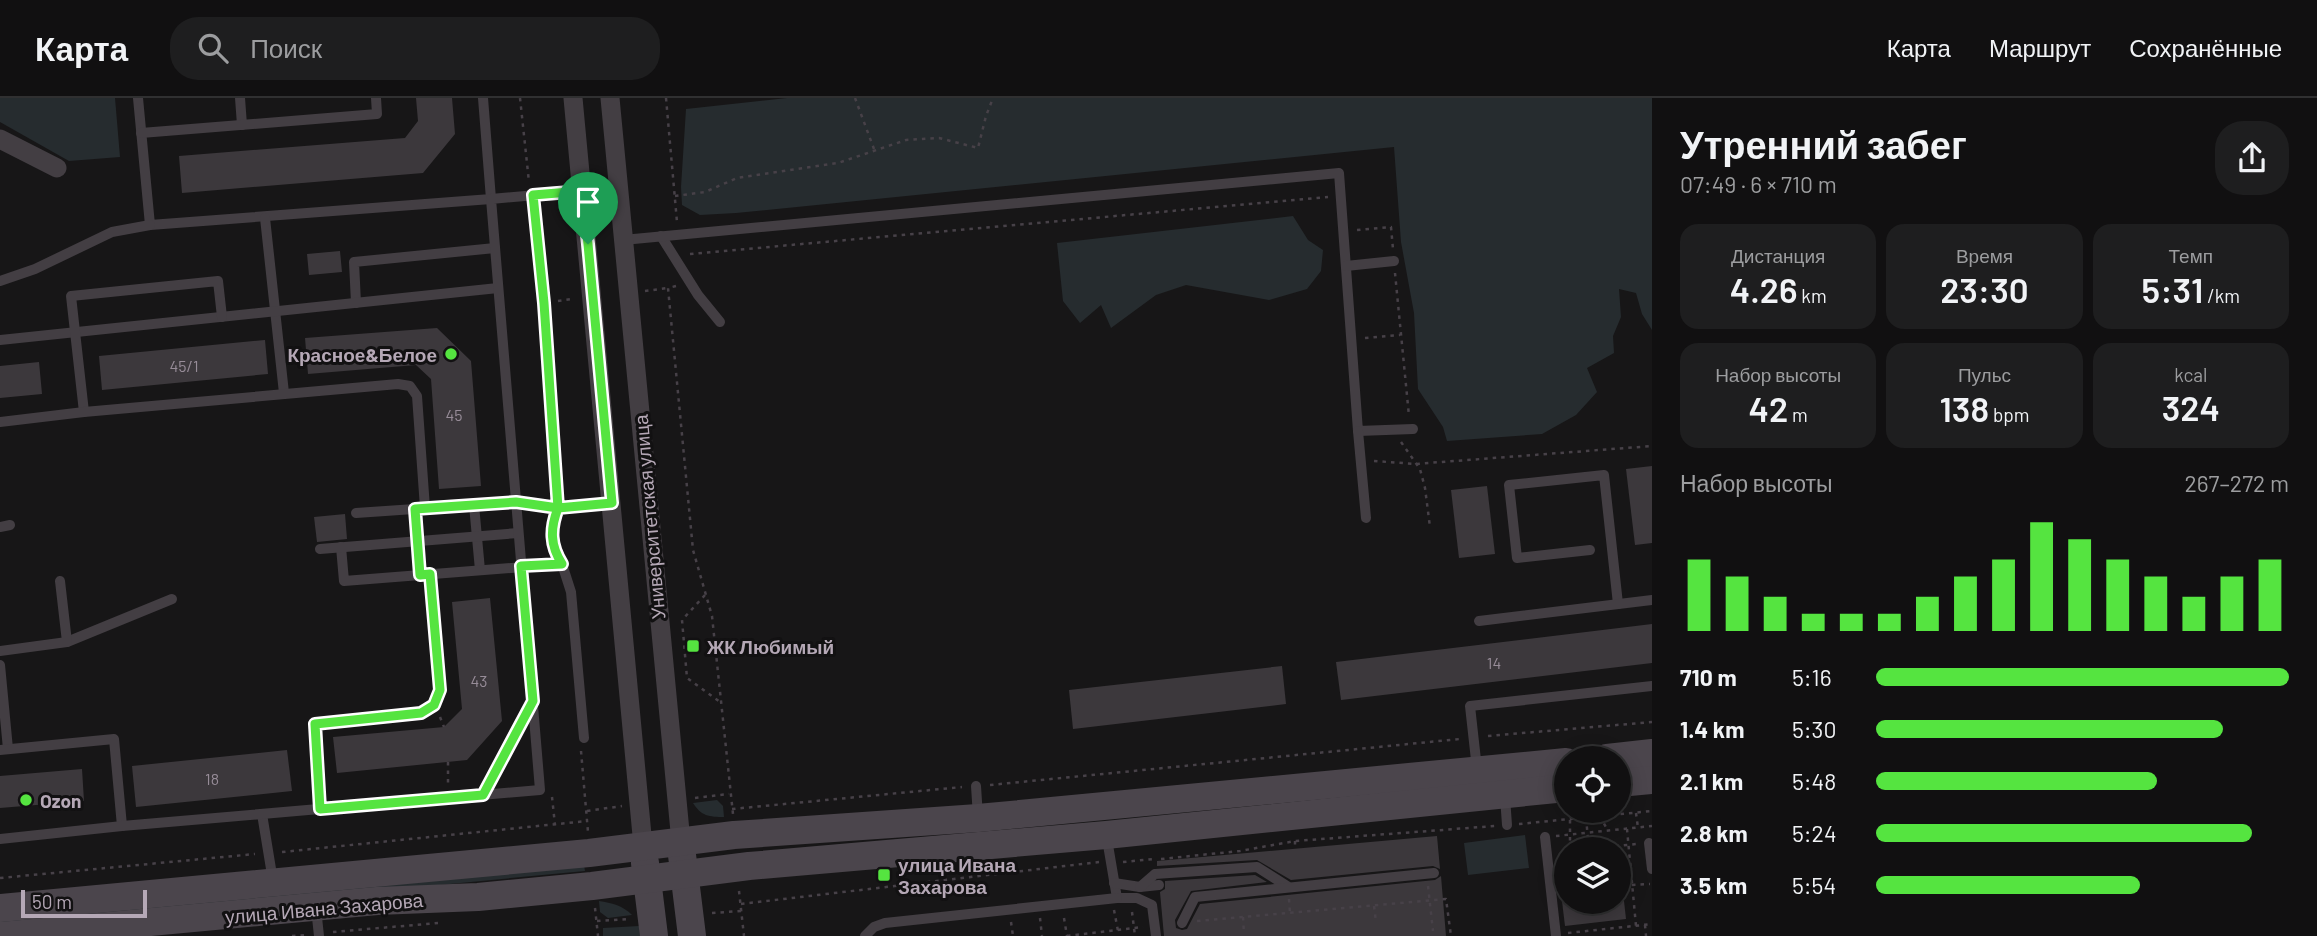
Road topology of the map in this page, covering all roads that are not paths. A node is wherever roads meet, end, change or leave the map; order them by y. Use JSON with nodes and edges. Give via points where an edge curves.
{"nodes":[{"id":1,"x":138,"y":98,"type":"edge"},
{"id":2,"x":240,"y":98,"type":"edge"},
{"id":3,"x":376,"y":98,"type":"edge"},
{"id":4,"x":483,"y":98,"type":"edge"},
{"id":5,"x":573,"y":98,"type":"edge"},
{"id":6,"x":610,"y":98,"type":"edge"},
{"id":7,"x":242,"y":125,"type":"junction"},
{"id":8,"x":141,"y":132,"type":"junction"},
{"id":9,"x":0,"y":139,"type":"edge"},
{"id":10,"x":57,"y":168,"type":"dead end"},
{"id":11,"x":582,"y":191,"type":"junction"},
{"id":12,"x":533,"y":195,"type":"junction"},
{"id":13,"x":491,"y":199,"type":"junction"},
{"id":14,"x":265,"y":218,"type":"junction"},
{"id":15,"x":150,"y":225,"type":"junction"},
{"id":16,"x":661,"y":236,"type":"junction"},
{"id":17,"x":622,"y":240,"type":"junction"},
{"id":18,"x":495,"y":248,"type":"junction"},
{"id":19,"x":1394,"y":261,"type":"road end"},
{"id":20,"x":1346,"y":266,"type":"junction"},
{"id":21,"x":0,"y":281,"type":"edge"},
{"id":22,"x":498,"y":288,"type":"junction"},
{"id":23,"x":356,"y":303,"type":"junction"},
{"id":24,"x":275,"y":311,"type":"junction"},
{"id":25,"x":222,"y":317,"type":"junction"},
{"id":26,"x":720,"y":322,"type":"dead end"},
{"id":27,"x":75,"y":332,"type":"junction"},
{"id":28,"x":0,"y":340,"type":"edge"},
{"id":29,"x":284,"y":393,"type":"junction"},
{"id":30,"x":84,"y":412,"type":"junction"},
{"id":31,"x":0,"y":422,"type":"edge"},
{"id":32,"x":1413,"y":429,"type":"dead end"},
{"id":33,"x":1358,"y":431,"type":"junction"},
{"id":34,"x":516,"y":502,"type":"junction"},
{"id":35,"x":612,"y":503,"type":"junction"},
{"id":36,"x":474,"y":505,"type":"junction"},
{"id":37,"x":558,"y":508,"type":"junction"},
{"id":38,"x":420,"y":509,"type":"junction"},
{"id":39,"x":356,"y":513,"type":"dead end"},
{"id":40,"x":1366,"y":518,"type":"dead end"},
{"id":41,"x":519,"y":533,"type":"junction"},
{"id":42,"x":477,"y":536,"type":"junction"},
{"id":43,"x":417,"y":541,"type":"junction"},
{"id":44,"x":341,"y":547,"type":"junction"},
{"id":45,"x":320,"y":549,"type":"dead end"},
{"id":46,"x":1590,"y":550,"type":"dead end"},
{"id":47,"x":562,"y":564,"type":"junction"},
{"id":48,"x":521,"y":566,"type":"junction"},
{"id":49,"x":480,"y":570,"type":"junction"},
{"id":50,"x":425,"y":574,"type":"junction"},
{"id":51,"x":60,"y":581,"type":"dead end"},
{"id":52,"x":172,"y":599,"type":"dead end"},
{"id":53,"x":1652,"y":600,"type":"edge"},
{"id":54,"x":1618,"y":604,"type":"junction"},
{"id":55,"x":1479,"y":621,"type":"dead end"},
{"id":56,"x":67,"y":642,"type":"junction"},
{"id":57,"x":0,"y":651,"type":"edge"},
{"id":58,"x":0,"y":665,"type":"edge"},
{"id":59,"x":1652,"y":685,"type":"edge"},
{"id":60,"x":533,"y":701,"type":"junction"},
{"id":61,"x":584,"y":738,"type":"road end"},
{"id":62,"x":4,"y":749,"type":"edge"},
{"id":63,"x":1652,"y":754,"type":"edge"},
{"id":64,"x":1631,"y":756,"type":"edge"},
{"id":65,"x":1554,"y":763,"type":"edge"},
{"id":66,"x":1477,"y":770,"type":"junction"},
{"id":67,"x":1652,"y":780,"type":"edge"},
{"id":68,"x":1631,"y":782,"type":"edge"},
{"id":69,"x":976,"y":786,"type":"road end"},
{"id":70,"x":1554,"y":789,"type":"edge"},
{"id":71,"x":1504,"y":793,"type":"junction"},
{"id":72,"x":483,"y":795,"type":"junction"},
{"id":73,"x":320,"y":809,"type":"junction"},
{"id":74,"x":262,"y":814,"type":"junction"},
{"id":75,"x":978,"y":818,"type":"junction"},
{"id":76,"x":1507,"y":825,"type":"road end"},
{"id":77,"x":122,"y":826,"type":"junction"},
{"id":78,"x":1545,"y":837,"type":"road end"},
{"id":79,"x":0,"y":839,"type":"edge"},
{"id":80,"x":681,"y":842,"type":"junction"},
{"id":81,"x":1649,"y":843,"type":"road end"},
{"id":82,"x":643,"y":846,"type":"junction"},
{"id":83,"x":1108,"y":848,"type":"junction"},
{"id":84,"x":1652,"y":869,"type":"edge"},
{"id":85,"x":1430,"y":873,"type":"road end"},
{"id":86,"x":684,"y":874,"type":"junction"},
{"id":87,"x":647,"y":879,"type":"junction"},
{"id":88,"x":273,"y":881,"type":"junction"},
{"id":89,"x":1114,"y":883,"type":"junction"},
{"id":90,"x":1159,"y":885,"type":"dead end"},
{"id":91,"x":1140,"y":887,"type":"junction"},
{"id":92,"x":1288,"y":887,"type":"junction"},
{"id":93,"x":1115,"y":899,"type":"junction"},
{"id":94,"x":316,"y":907,"type":"junction"},
{"id":95,"x":0,"y":908,"type":"edge"},
{"id":96,"x":1182,"y":923,"type":"road end"},
{"id":97,"x":1556,"y":935,"type":"edge"},
{"id":98,"x":0,"y":936,"type":"edge"},
{"id":99,"x":319,"y":936,"type":"edge"},
{"id":100,"x":654,"y":936,"type":"edge"},
{"id":101,"x":692,"y":936,"type":"edge"},
{"id":102,"x":864,"y":936,"type":"edge"},
{"id":103,"x":1156,"y":936,"type":"edge"}],
"edges":[{"from":1,"to":8,"type":"lane"},
{"from":2,"to":7,"type":"lane"},
{"from":3,"to":7,"type":"lane","via":[[377,114]]},
{"from":4,"to":13,"type":"lane"},
{"from":5,"to":11,"type":"street","name":"Университетская улица"},
{"from":6,"to":17,"type":"street","name":"Университетская улица"},
{"from":7,"to":8,"type":"lane"},
{"from":8,"to":15,"type":"lane"},
{"from":9,"to":10,"type":"street"},
{"from":11,"to":12,"type":"lane"},
{"from":11,"to":35,"type":"street","name":"Университетская улица"},
{"from":12,"to":13,"type":"lane"},
{"from":12,"to":37,"type":"lane"},
{"from":13,"to":14,"type":"lane"},
{"from":13,"to":18,"type":"lane"},
{"from":14,"to":15,"type":"lane"},
{"from":14,"to":24,"type":"lane"},
{"from":15,"to":21,"type":"lane","via":[[112,232]]},
{"from":16,"to":17,"type":"lane"},
{"from":16,"to":20,"type":"lane","via":[[1339,173]]},
{"from":16,"to":26,"type":"lane"},
{"from":17,"to":80,"type":"street","name":"Университетская улица"},
{"from":18,"to":22,"type":"lane"},
{"from":18,"to":23,"type":"lane","via":[[354,262]]},
{"from":19,"to":20,"type":"lane"},
{"from":20,"to":33,"type":"lane"},
{"from":22,"to":23,"type":"lane"},
{"from":22,"to":34,"type":"lane"},
{"from":23,"to":24,"type":"lane"},
{"from":24,"to":25,"type":"lane"},
{"from":24,"to":29,"type":"lane"},
{"from":25,"to":27,"type":"lane"},
{"from":25,"to":27,"type":"lane","via":[[218,281],[71,296]]},
{"from":27,"to":28,"type":"lane"},
{"from":27,"to":30,"type":"lane"},
{"from":29,"to":30,"type":"lane"},
{"from":29,"to":38,"type":"lane","via":[[410,386],[417,396]]},
{"from":30,"to":31,"type":"lane"},
{"from":32,"to":33,"type":"lane"},
{"from":33,"to":40,"type":"lane"},
{"from":34,"to":36,"type":"lane"},
{"from":34,"to":37,"type":"lane"},
{"from":34,"to":41,"type":"lane"},
{"from":35,"to":37,"type":"lane"},
{"from":35,"to":82,"type":"street","name":"Университетская улица"},
{"from":36,"to":38,"type":"lane"},
{"from":36,"to":42,"type":"lane"},
{"from":37,"to":47,"type":"lane","via":[[552,537]]},
{"from":38,"to":39,"type":"lane"},
{"from":38,"to":43,"type":"lane"},
{"from":41,"to":42,"type":"lane"},
{"from":41,"to":48,"type":"lane"},
{"from":42,"to":43,"type":"lane"},
{"from":42,"to":49,"type":"lane"},
{"from":43,"to":44,"type":"lane"},
{"from":43,"to":50,"type":"lane"},
{"from":44,"to":45,"type":"lane"},
{"from":44,"to":50,"type":"lane","via":[[344,581]]},
{"from":46,"to":54,"type":"lane","via":[[1517,558],[1509,485],[1604,475]]},
{"from":47,"to":48,"type":"lane"},
{"from":47,"to":61,"type":"lane","via":[[571,592]]},
{"from":48,"to":49,"type":"lane"},
{"from":48,"to":60,"type":"lane"},
{"from":49,"to":50,"type":"lane"},
{"from":50,"to":73,"type":"lane","via":[[440,690],[434,705],[421,713],[315,724]]},
{"from":51,"to":56,"type":"lane"},
{"from":52,"to":56,"type":"lane"},
{"from":53,"to":54,"type":"lane"},
{"from":54,"to":55,"type":"lane"},
{"from":56,"to":57,"type":"lane"},
{"from":58,"to":62,"type":"lane"},
{"from":59,"to":66,"type":"lane","via":[[1470,706]]},
{"from":60,"to":72,"type":"lane"},
{"from":60,"to":72,"type":"lane","via":[[540,790]]},
{"from":62,"to":77,"type":"lane","via":[[114,739]]},
{"from":63,"to":64,"type":"main road"},
{"from":65,"to":66,"type":"main road","name":"улица Ивана Захарова"},
{"from":66,"to":75,"type":"main road","name":"улица Ивана Захарова"},
{"from":67,"to":68,"type":"main road"},
{"from":69,"to":75,"type":"lane"},
{"from":70,"to":71,"type":"main road","name":"улица Ивана Захарова"},
{"from":71,"to":76,"type":"lane"},
{"from":71,"to":83,"type":"main road","name":"улица Ивана Захарова"},
{"from":72,"to":73,"type":"lane"},
{"from":73,"to":74,"type":"lane"},
{"from":74,"to":77,"type":"lane"},
{"from":74,"to":88,"type":"lane"},
{"from":75,"to":80,"type":"main road","name":"улица Ивана Захарова"},
{"from":77,"to":79,"type":"lane"},
{"from":78,"to":97,"type":"lane"},
{"from":80,"to":82,"type":"main road","name":"улица Ивана Захарова"},
{"from":80,"to":86,"type":"main road","name":"Университетская улица"},
{"from":81,"to":84,"type":"lane"},
{"from":82,"to":87,"type":"main road","name":"Университетская улица"},
{"from":82,"to":88,"type":"main road","name":"улица Ивана Захарова"},
{"from":83,"to":86,"type":"main road","name":"улица Ивана Захарова","via":[[924,849]]},
{"from":83,"to":89,"type":"lane"},
{"from":85,"to":92,"type":"lane"},
{"from":86,"to":87,"type":"main road","name":"улица Ивана Захарова"},
{"from":86,"to":101,"type":"main road","name":"Университетская улица"},
{"from":87,"to":94,"type":"main road","name":"улица Ивана Захарова","via":[[478,897]]},
{"from":87,"to":100,"type":"main road","name":"Университетская улица"},
{"from":88,"to":95,"type":"main road","name":"улица Ивана Захарова"},
{"from":89,"to":91,"type":"lane"},
{"from":89,"to":93,"type":"lane"},
{"from":90,"to":91,"type":"lane"},
{"from":91,"to":92,"type":"lane","via":[[1155,874],[1257,867]]},
{"from":92,"to":96,"type":"lane","via":[[1195,897]]},
{"from":93,"to":102,"type":"lane","via":[[885,923]]},
{"from":93,"to":103,"type":"lane","via":[[1137,898],[1152,905]]},
{"from":94,"to":98,"type":"main road","name":"улица Ивана Захарова"},
{"from":94,"to":99,"type":"lane"}]}
